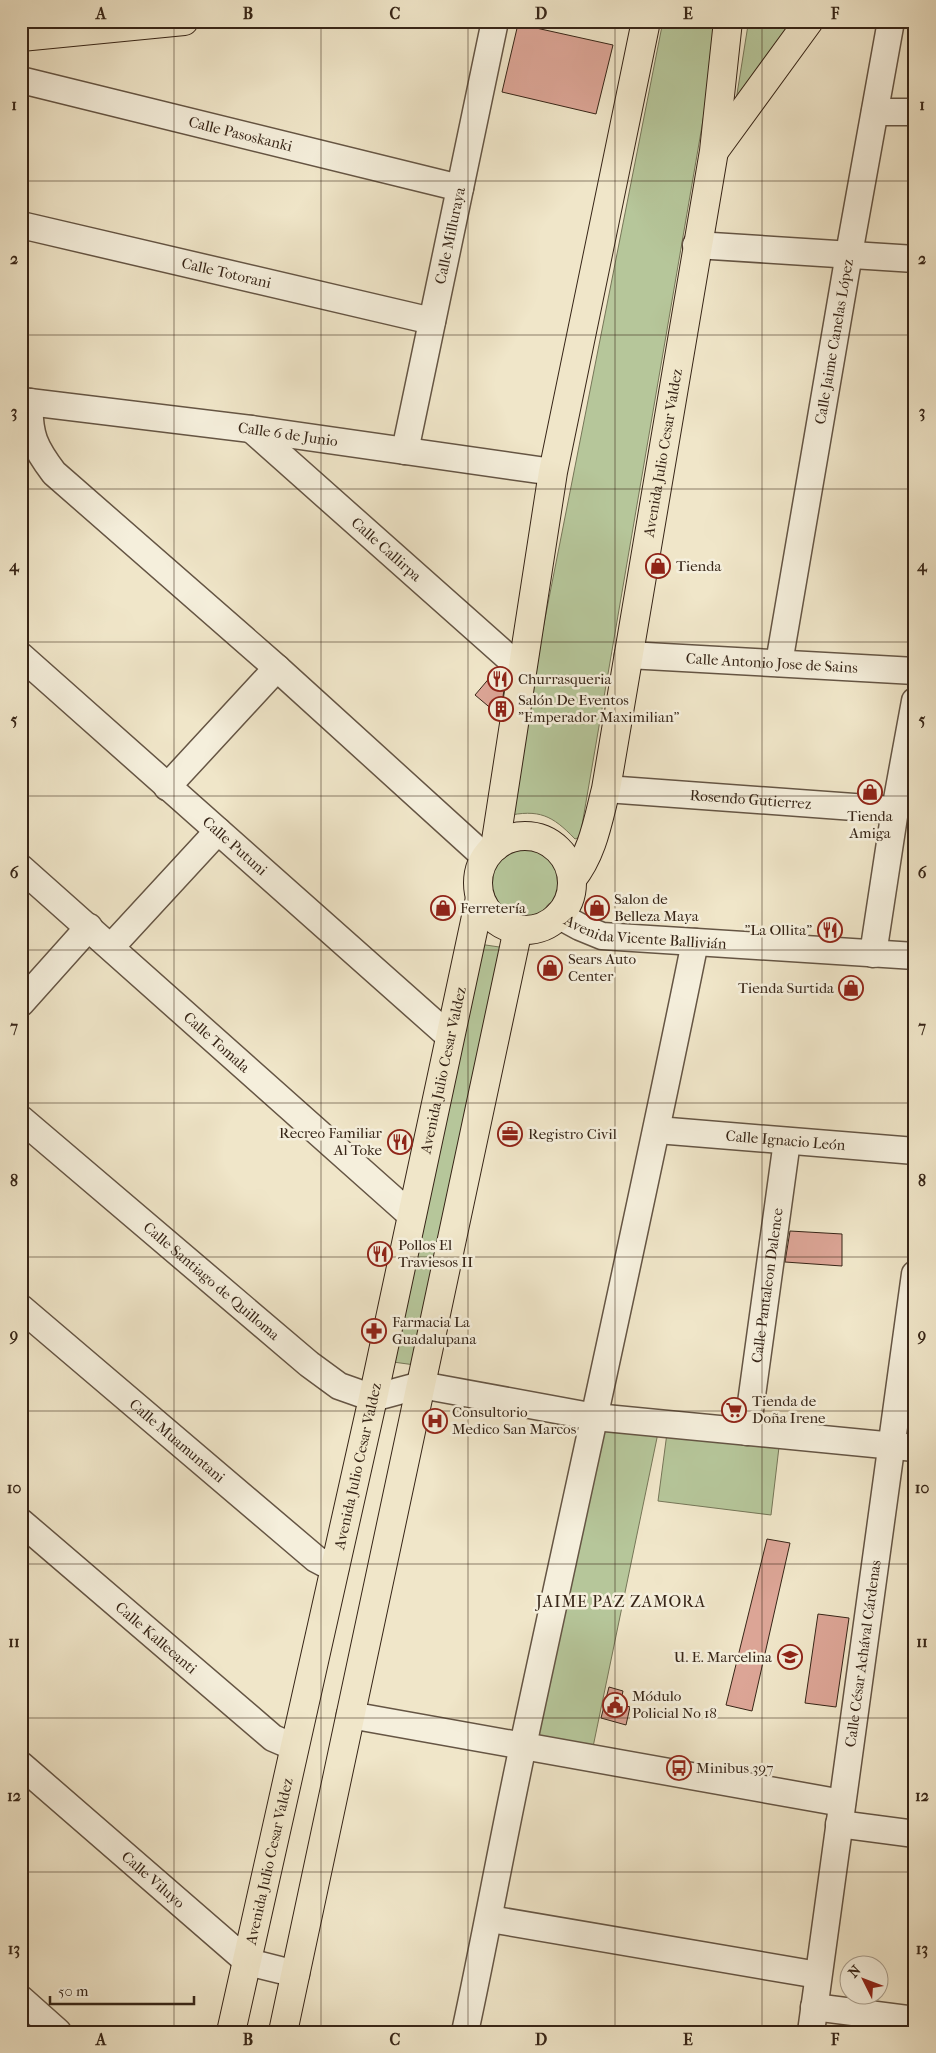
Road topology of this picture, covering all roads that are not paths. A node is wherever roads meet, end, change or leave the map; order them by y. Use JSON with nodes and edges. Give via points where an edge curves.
{"nodes":[{"id":1,"x":184,"y":21,"type":"edge"},
{"id":2,"x":495,"y":21,"type":"edge"},
{"id":3,"x":646,"y":21,"type":"edge"},
{"id":4,"x":728,"y":21,"type":"edge"},
{"id":5,"x":809,"y":21,"type":"edge"},
{"id":6,"x":891,"y":21,"type":"edge"},
{"id":7,"x":21,"y":37,"type":"edge"},
{"id":8,"x":21,"y":80,"type":"edge"},
{"id":9,"x":874,"y":112,"type":"junction"},
{"id":10,"x":915,"y":112,"type":"edge"},
{"id":11,"x":714,"y":151,"type":"junction"},
{"id":12,"x":460,"y":188,"type":"junction"},
{"id":13,"x":21,"y":226,"type":"edge"},
{"id":14,"x":696,"y":245,"type":"junction"},
{"id":15,"x":848,"y":254,"type":"junction"},
{"id":16,"x":915,"y":258,"type":"edge"},
{"id":17,"x":432,"y":321,"type":"junction"},
{"id":18,"x":26,"y":402,"type":"edge"},
{"id":19,"x":251,"y":429,"type":"junction"},
{"id":20,"x":405,"y":451,"type":"junction"},
{"id":21,"x":553,"y":472,"type":"junction"},
{"id":22,"x":628,"y":655,"type":"junction"},
{"id":23,"x":21,"y":656,"type":"edge"},
{"id":24,"x":779,"y":663,"type":"junction"},
{"id":25,"x":277,"y":668,"type":"junction"},
{"id":26,"x":522,"y":669,"type":"junction"},
{"id":27,"x":915,"y":671,"type":"edge"},
{"id":28,"x":915,"y":701,"type":"edge"},
{"id":29,"x":168,"y":788,"type":"junction"},
{"id":30,"x":606,"y":789,"type":"junction"},
{"id":31,"x":895,"y":810,"type":"junction"},
{"id":32,"x":218,"y":831,"type":"junction"},
{"id":33,"x":490,"y":852,"type":"junction"},
{"id":34,"x":21,"y":868,"type":"edge"},
{"id":35,"x":572,"y":879,"type":"junction"},
{"id":36,"x":480,"y":898,"type":"junction"},
{"id":37,"x":558,"y":915,"type":"junction"},
{"id":38,"x":89,"y":927,"type":"junction"},
{"id":39,"x":518,"y":929,"type":"junction"},
{"id":40,"x":694,"y":942,"type":"junction"},
{"id":41,"x":111,"y":947,"type":"junction"},
{"id":42,"x":873,"y":954,"type":"junction"},
{"id":43,"x":915,"y":956,"type":"edge"},
{"id":44,"x":21,"y":1003,"type":"edge"},
{"id":45,"x":449,"y":1036,"type":"junction"},
{"id":46,"x":21,"y":1119,"type":"edge"},
{"id":47,"x":657,"y":1130,"type":"junction"},
{"id":48,"x":787,"y":1141,"type":"junction"},
{"id":49,"x":915,"y":1151,"type":"edge"},
{"id":50,"x":412,"y":1216,"type":"junction"},
{"id":51,"x":915,"y":1274,"type":"edge"},
{"id":52,"x":21,"y":1308,"type":"edge"},
{"id":53,"x":421,"y":1385,"type":"junction"},
{"id":54,"x":373,"y":1398,"type":"junction"},
{"id":55,"x":595,"y":1417,"type":"junction"},
{"id":56,"x":747,"y":1432,"type":"junction"},
{"id":57,"x":903,"y":1446,"type":"edge"},
{"id":58,"x":21,"y":1522,"type":"edge"},
{"id":59,"x":335,"y":1569,"type":"junction"},
{"id":60,"x":350,"y":1715,"type":"junction"},
{"id":61,"x":522,"y":1746,"type":"junction"},
{"id":62,"x":294,"y":1747,"type":"junction"},
{"id":63,"x":21,"y":1765,"type":"edge"},
{"id":64,"x":840,"y":1813,"type":"junction"},
{"id":65,"x":915,"y":1834,"type":"edge"},
{"id":66,"x":490,"y":1919,"type":"junction"},
{"id":67,"x":248,"y":1962,"type":"junction"},
{"id":68,"x":296,"y":1974,"type":"junction"},
{"id":69,"x":818,"y":1975,"type":"junction"},
{"id":70,"x":21,"y":1999,"type":"edge"},
{"id":71,"x":813,"y":2019,"type":"edge"},
{"id":72,"x":915,"y":2020,"type":"edge"},
{"id":73,"x":58,"y":2032,"type":"edge"},
{"id":74,"x":231,"y":2032,"type":"edge"},
{"id":75,"x":283,"y":2032,"type":"edge"},
{"id":76,"x":465,"y":2032,"type":"edge"}],
"edges":[{"from":1,"to":7,"type":"main road"},
{"from":2,"to":12,"type":"street","name":"Calle Milluraya"},
{"from":3,"to":21,"type":"main road"},
{"from":4,"to":11,"type":"main road","name":"Avenida Julio Cesar Valdez"},
{"from":5,"to":11,"type":"main road"},
{"from":6,"to":9,"type":"street","name":"Calle Jaime Canelas López"},
{"from":8,"to":12,"type":"street","name":"Calle Pasoskanki"},
{"from":9,"to":10,"type":"street"},
{"from":9,"to":15,"type":"street","name":"Calle Jaime Canelas López"},
{"from":11,"to":14,"type":"main road","name":"Avenida Julio Cesar Valdez"},
{"from":12,"to":17,"type":"street","name":"Calle Milluraya"},
{"from":13,"to":17,"type":"street","name":"Calle Totorani"},
{"from":14,"to":15,"type":"street"},
{"from":14,"to":22,"type":"main road","name":"Avenida Julio Cesar Valdez"},
{"from":15,"to":16,"type":"street"},
{"from":15,"to":24,"type":"street","name":"Calle Jaime Canelas López"},
{"from":17,"to":20,"type":"street","name":"Calle Milluraya"},
{"from":18,"to":19,"type":"street","name":"Calle 6 de Junio"},
{"from":18,"to":25,"type":"street","via":[[32,438],[54,472]]},
{"from":19,"to":20,"type":"street","name":"Calle 6 de Junio"},
{"from":19,"to":26,"type":"street","name":"Calle Callirpa"},
{"from":20,"to":21,"type":"street","name":"Calle 6 de Junio"},
{"from":21,"to":26,"type":"main road"},
{"from":22,"to":24,"type":"street","name":"Calle Antonio Jose de Sains"},
{"from":22,"to":30,"type":"main road","name":"Avenida Julio Cesar Valdez"},
{"from":23,"to":29,"type":"street","name":"Calle Putuni"},
{"from":24,"to":27,"type":"street","name":"Calle Antonio Jose de Sains"},
{"from":25,"to":29,"type":"street"},
{"from":25,"to":33,"type":"street"},
{"from":26,"to":33,"type":"main road"},
{"from":28,"to":31,"type":"street"},
{"from":29,"to":32,"type":"street","name":"Calle Putuni"},
{"from":30,"to":31,"type":"street","name":"Rosendo Gutierrez"},
{"from":30,"to":35,"type":"main road","name":"Avenida Julio Cesar Valdez","via":[[589,852]]},
{"from":31,"to":42,"type":"street"},
{"from":32,"to":41,"type":"street"},
{"from":32,"to":45,"type":"street","name":"Calle Putuni"},
{"from":33,"to":35,"type":"main road","via":[[508,839],[536,837],[561,852]]},
{"from":33,"to":36,"type":"main road","via":[[479,873]]},
{"from":34,"to":38,"type":"street","name":"Calle Tomala"},
{"from":35,"to":37,"type":"main road","via":[[566,904]]},
{"from":36,"to":39,"type":"main road","via":[[489,913],[502,924]]},
{"from":36,"to":45,"type":"main road","name":"Avenida Julio Cesar Valdez"},
{"from":37,"to":39,"type":"main road","via":[[540,927]]},
{"from":37,"to":40,"type":"street","name":"Avenida Vicente Ballivián","via":[[602,936]]},
{"from":38,"to":41,"type":"street","name":"Calle Tomala"},
{"from":38,"to":44,"type":"street"},
{"from":39,"to":53,"type":"main road"},
{"from":40,"to":42,"type":"street","name":"Avenida Vicente Ballivián"},
{"from":40,"to":47,"type":"street"},
{"from":41,"to":50,"type":"street","name":"Calle Tomala"},
{"from":42,"to":43,"type":"street","name":"Avenida Vicente Ballivián"},
{"from":45,"to":50,"type":"main road","name":"Avenida Julio Cesar Valdez"},
{"from":46,"to":54,"type":"street","name":"Calle Santiago de Quilloma","via":[[309,1364],[339,1386]]},
{"from":47,"to":48,"type":"street","name":"Calle Ignacio León"},
{"from":47,"to":55,"type":"street"},
{"from":48,"to":49,"type":"street","name":"Calle Ignacio León"},
{"from":48,"to":56,"type":"street","name":"Calle Pantaleon Dalence"},
{"from":50,"to":54,"type":"main road","name":"Avenida Julio Cesar Valdez"},
{"from":51,"to":57,"type":"street","name":"Calle César Achával Cárdenas"},
{"from":52,"to":59,"type":"street","name":"Calle Muamuntani","via":[[316,1559]]},
{"from":53,"to":54,"type":"street"},
{"from":53,"to":55,"type":"street"},
{"from":53,"to":60,"type":"main road"},
{"from":54,"to":59,"type":"main road","name":"Avenida Julio Cesar Valdez"},
{"from":55,"to":56,"type":"street"},
{"from":55,"to":61,"type":"street"},
{"from":56,"to":57,"type":"street"},
{"from":57,"to":64,"type":"street","name":"Calle César Achával Cárdenas"},
{"from":58,"to":62,"type":"street","name":"Calle Kallecanti","via":[[274,1738]]},
{"from":59,"to":62,"type":"main road","name":"Avenida Julio Cesar Valdez"},
{"from":60,"to":61,"type":"street"},
{"from":60,"to":68,"type":"main road"},
{"from":61,"to":64,"type":"street"},
{"from":61,"to":66,"type":"street"},
{"from":62,"to":67,"type":"main road","name":"Avenida Julio Cesar Valdez"},
{"from":63,"to":67,"type":"street","name":"Calle Viluyo"},
{"from":64,"to":65,"type":"street"},
{"from":64,"to":69,"type":"street","name":"Calle César Achával Cárdenas"},
{"from":66,"to":69,"type":"street"},
{"from":66,"to":76,"type":"street"},
{"from":67,"to":68,"type":"street","name":"Calle Viluyo"},
{"from":67,"to":74,"type":"main road","name":"Avenida Julio Cesar Valdez"},
{"from":68,"to":75,"type":"main road"},
{"from":69,"to":71,"type":"street","name":"Calle César Achával Cárdenas"},
{"from":70,"to":73,"type":"street"},
{"from":71,"to":72,"type":"street"}]}
